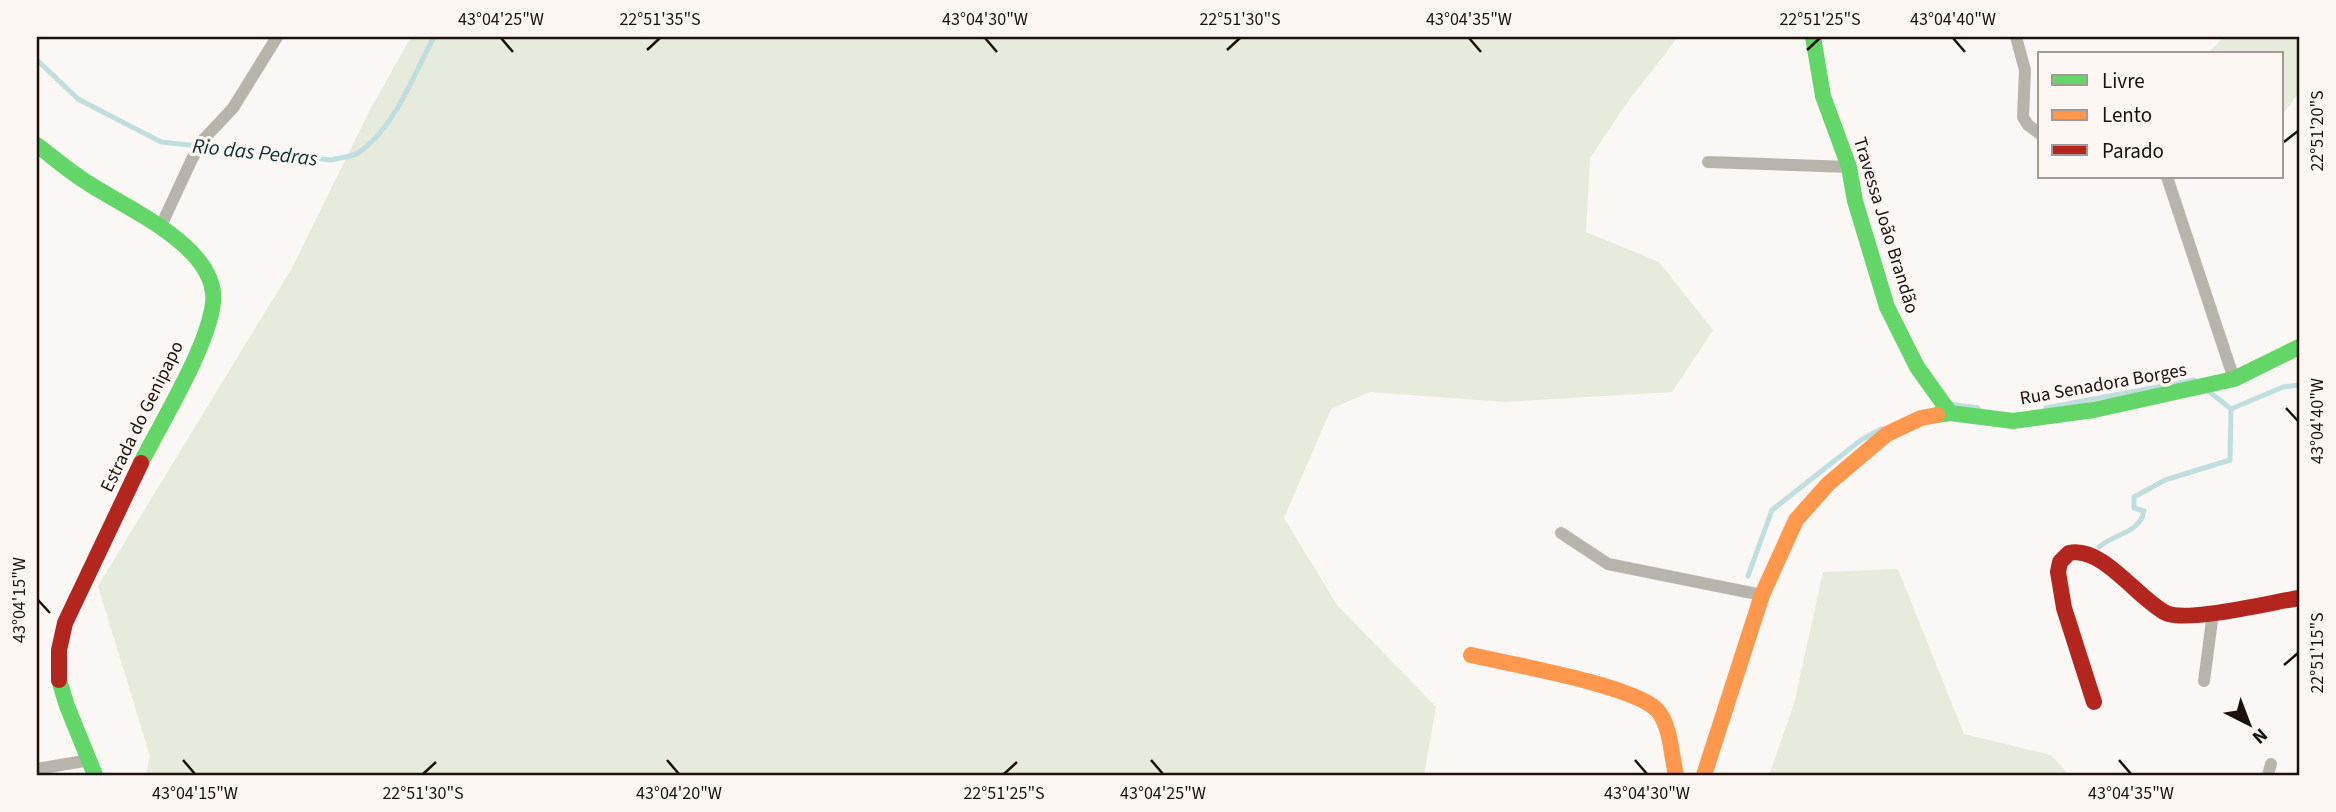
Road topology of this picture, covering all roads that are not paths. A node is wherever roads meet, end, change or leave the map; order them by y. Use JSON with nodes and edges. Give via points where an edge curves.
{"nodes":[{"id":1,"x":277,"y":37,"type":"edge"},
{"id":2,"x":1814,"y":37,"type":"edge"},
{"id":3,"x":2016,"y":37,"type":"edge"},
{"id":4,"x":2038,"y":132,"type":"edge"},
{"id":5,"x":37,"y":145,"type":"edge"},
{"id":6,"x":1708,"y":162,"type":"dead end"},
{"id":7,"x":1849,"y":167,"type":"junction"},
{"id":8,"x":2167,"y":178,"type":"edge"},
{"id":9,"x":160,"y":228,"type":"junction"},
{"id":10,"x":2299,"y":347,"type":"edge"},
{"id":11,"x":2234,"y":379,"type":"junction"},
{"id":12,"x":1950,"y":413,"type":"junction"},
{"id":13,"x":1561,"y":533,"type":"dead end"},
{"id":14,"x":1762,"y":595,"type":"junction"},
{"id":15,"x":2299,"y":598,"type":"edge"},
{"id":16,"x":2213,"y":613,"type":"junction"},
{"id":17,"x":1471,"y":655,"type":"dead end"},
{"id":18,"x":2204,"y":681,"type":"dead end"},
{"id":19,"x":2094,"y":702,"type":"dead end"},
{"id":20,"x":93,"y":768,"type":"edge"},
{"id":21,"x":37,"y":769,"type":"edge"},
{"id":22,"x":1676,"y":775,"type":"edge"},
{"id":23,"x":1704,"y":775,"type":"edge"}],
"edges":[{"from":1,"to":9,"type":"street","via":[[233,108],[202,141]]},
{"from":2,"to":7,"type":"street","name":"Travessa João Brandão","via":[[1823,96]]},
{"from":3,"to":4,"type":"street","via":[[2025,70],[2023,117]]},
{"from":5,"to":9,"type":"street","name":"Estrada do Genipapo","via":[[85,182]]},
{"from":6,"to":7,"type":"street"},
{"from":7,"to":12,"type":"street","name":"Travessa João Brandão","via":[[1887,307],[1917,367]]},
{"from":8,"to":11,"type":"street"},
{"from":9,"to":20,"type":"street","name":"Estrada do Genipapo","via":[[205,271],[212,286],[212,310],[206,332],[66,621],[59,647],[57,666],[67,702]]},
{"from":10,"to":11,"type":"street","name":"Rua Senadora Borges"},
{"from":11,"to":12,"type":"street","name":"Rua Senadora Borges","via":[[2094,410],[2013,421]]},
{"from":12,"to":14,"type":"street","name":"Rua Senadora Borges","via":[[1921,418],[1887,434],[1828,484],[1796,520]]},
{"from":13,"to":14,"type":"street","via":[[1608,564]]},
{"from":14,"to":23,"type":"street","name":"Rua Senadora Borges"},
{"from":15,"to":16,"type":"street"},
{"from":16,"to":18,"type":"street"},
{"from":16,"to":19,"type":"street","via":[[2179,616],[2160,611],[2089,554],[2067,554],[2058,574]]},
{"from":17,"to":22,"type":"street","via":[[1647,701],[1662,720]]},
{"from":20,"to":21,"type":"street"}]}
